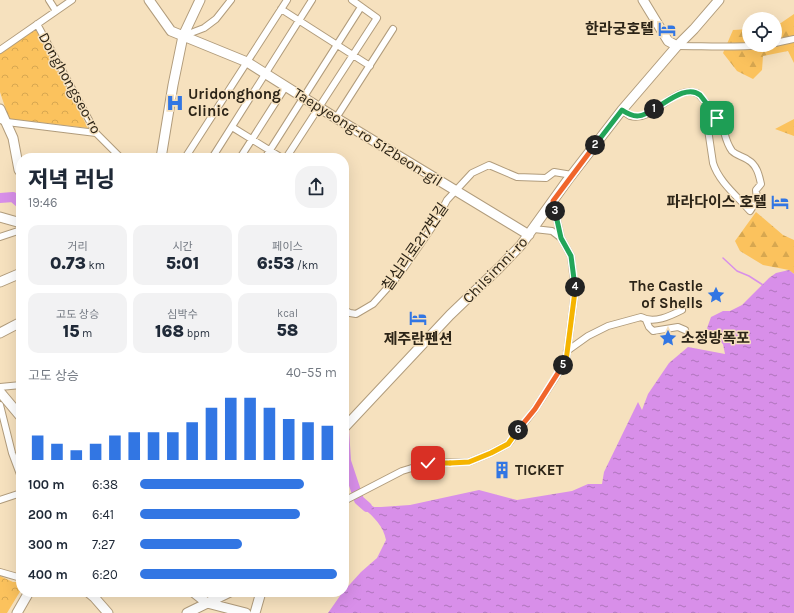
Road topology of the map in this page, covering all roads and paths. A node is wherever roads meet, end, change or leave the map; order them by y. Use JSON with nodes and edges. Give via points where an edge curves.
{"nodes":[{"id":1,"x":49,"y":0,"type":"edge"},
{"id":2,"x":72,"y":0,"type":"edge"},
{"id":3,"x":149,"y":0,"type":"edge"},
{"id":4,"x":200,"y":0,"type":"edge"},
{"id":5,"x":231,"y":0,"type":"edge"},
{"id":6,"x":287,"y":0,"type":"edge"},
{"id":7,"x":312,"y":0,"type":"edge"},
{"id":8,"x":352,"y":0,"type":"edge"},
{"id":9,"x":643,"y":0,"type":"edge"},
{"id":10,"x":719,"y":0,"type":"edge"},
{"id":11,"x":361,"y":7,"type":"junction"},
{"id":12,"x":281,"y":9,"type":"junction"},
{"id":13,"x":56,"y":11,"type":"junction"},
{"id":14,"x":299,"y":21,"type":"junction"},
{"id":15,"x":36,"y":24,"type":"junction"},
{"id":16,"x":393,"y":29,"type":"dead end"},
{"id":17,"x":183,"y":36,"type":"junction"},
{"id":18,"x":794,"y":39,"type":"edge"},
{"id":19,"x":782,"y":42,"type":"edge"},
{"id":20,"x":337,"y":46,"type":"junction"},
{"id":21,"x":677,"y":46,"type":"junction"},
{"id":22,"x":742,"y":47,"type":"edge"},
{"id":23,"x":0,"y":50,"type":"edge"},
{"id":24,"x":352,"y":56,"type":"junction"},
{"id":25,"x":247,"y":62,"type":"junction"},
{"id":26,"x":370,"y":66,"type":"junction"},
{"id":27,"x":266,"y":74,"type":"junction"},
{"id":28,"x":286,"y":86,"type":"junction"},
{"id":29,"x":303,"y":98,"type":"junction"},
{"id":30,"x":708,"y":107,"type":"junction"},
{"id":31,"x":319,"y":108,"type":"junction"},
{"id":32,"x":0,"y":109,"type":"edge"},
{"id":33,"x":622,"y":110,"type":"junction"},
{"id":34,"x":336,"y":118,"type":"junction"},
{"id":35,"x":3,"y":121,"type":"edge"},
{"id":36,"x":232,"y":126,"type":"junction"},
{"id":37,"x":96,"y":133,"type":"junction"},
{"id":38,"x":252,"y":139,"type":"junction"},
{"id":39,"x":270,"y":150,"type":"junction"},
{"id":40,"x":116,"y":153,"type":"edge"},
{"id":41,"x":165,"y":153,"type":"edge"},
{"id":42,"x":188,"y":153,"type":"edge"},
{"id":43,"x":215,"y":153,"type":"edge"},
{"id":44,"x":243,"y":153,"type":"edge"},
{"id":45,"x":268,"y":153,"type":"edge"},
{"id":46,"x":274,"y":153,"type":"edge"},
{"id":47,"x":289,"y":153,"type":"edge"},
{"id":48,"x":16,"y":154,"type":"edge"},
{"id":49,"x":572,"y":176,"type":"junction"},
{"id":50,"x":456,"y":191,"type":"junction"},
{"id":51,"x":553,"y":201,"type":"junction"},
{"id":52,"x":0,"y":217,"type":"edge"},
{"id":53,"x":16,"y":222,"type":"edge"},
{"id":54,"x":16,"y":232,"type":"edge"},
{"id":55,"x":531,"y":232,"type":"junction"},
{"id":56,"x":0,"y":238,"type":"edge"},
{"id":57,"x":561,"y":238,"type":"junction"},
{"id":58,"x":16,"y":276,"type":"edge"},
{"id":59,"x":0,"y":282,"type":"edge"},
{"id":60,"x":682,"y":310,"type":"dead end"},
{"id":61,"x":349,"y":312,"type":"edge"},
{"id":62,"x":646,"y":320,"type":"junction"},
{"id":63,"x":16,"y":325,"type":"edge"},
{"id":64,"x":685,"y":330,"type":"dead end"},
{"id":65,"x":0,"y":333,"type":"edge"},
{"id":66,"x":567,"y":351,"type":"junction"},
{"id":67,"x":16,"y":385,"type":"edge"},
{"id":68,"x":0,"y":387,"type":"edge"},
{"id":69,"x":0,"y":392,"type":"edge"},
{"id":70,"x":0,"y":405,"type":"edge"},
{"id":71,"x":16,"y":411,"type":"edge"},
{"id":72,"x":349,"y":423,"type":"edge"},
{"id":73,"x":16,"y":463,"type":"edge"},
{"id":74,"x":16,"y":495,"type":"edge"},
{"id":75,"x":349,"y":498,"type":"edge"},
{"id":76,"x":0,"y":500,"type":"edge"},
{"id":77,"x":0,"y":572,"type":"edge"},
{"id":78,"x":16,"y":577,"type":"edge"},
{"id":79,"x":26,"y":597,"type":"edge"},
{"id":80,"x":93,"y":597,"type":"edge"},
{"id":81,"x":99,"y":597,"type":"edge"},
{"id":82,"x":199,"y":597,"type":"edge"},
{"id":83,"x":260,"y":597,"type":"edge"},
{"id":84,"x":216,"y":598,"type":"edge"},
{"id":85,"x":96,"y":600,"type":"junction"},
{"id":86,"x":207,"y":603,"type":"junction"},
{"id":87,"x":17,"y":613,"type":"edge"},
{"id":88,"x":108,"y":613,"type":"edge"},
{"id":89,"x":187,"y":613,"type":"edge"},
{"id":90,"x":246,"y":613,"type":"edge"},
{"id":91,"x":255,"y":613,"type":"edge"}],
"edges":[{"from":1,"to":13,"type":"street"},
{"from":2,"to":13,"type":"street"},
{"from":3,"to":17,"type":"main road","name":"Taepyeong-ro 512beon-gil","via":[[171,31]]},
{"from":4,"to":17,"type":"main road"},
{"from":5,"to":17,"type":"street","via":[[216,19],[204,28]]},
{"from":6,"to":12,"type":"street"},
{"from":7,"to":14,"type":"street"},
{"from":8,"to":11,"type":"street"},
{"from":9,"to":21,"type":"main road","via":[[668,41]]},
{"from":10,"to":21,"type":"main road","name":"Chilsimni-ro"},
{"from":11,"to":20,"type":"street"},
{"from":11,"to":24,"type":"street","via":[[377,18]]},
{"from":12,"to":14,"type":"street"},
{"from":12,"to":25,"type":"street"},
{"from":13,"to":15,"type":"street"},
{"from":14,"to":20,"type":"street"},
{"from":14,"to":27,"type":"street"},
{"from":15,"to":23,"type":"street"},
{"from":15,"to":37,"type":"street","name":"Donghongseo-ro"},
{"from":16,"to":26,"type":"street"},
{"from":17,"to":25,"type":"main road","name":"Taepyeong-ro 512beon-gil"},
{"from":17,"to":41,"type":"main road","via":[[173,85]]},
{"from":18,"to":19,"type":"street"},
{"from":20,"to":24,"type":"street"},
{"from":20,"to":29,"type":"street"},
{"from":21,"to":22,"type":"street"},
{"from":21,"to":33,"type":"main road","name":"Chilsimni-ro"},
{"from":24,"to":26,"type":"street"},
{"from":24,"to":31,"type":"street"},
{"from":25,"to":27,"type":"main road","name":"Taepyeong-ro 512beon-gil"},
{"from":25,"to":42,"type":"street"},
{"from":26,"to":34,"type":"street"},
{"from":27,"to":28,"type":"main road","name":"Taepyeong-ro 512beon-gil"},
{"from":27,"to":36,"type":"street"},
{"from":28,"to":29,"type":"main road","name":"Taepyeong-ro 512beon-gil"},
{"from":28,"to":38,"type":"street"},
{"from":29,"to":31,"type":"main road","name":"Taepyeong-ro 512beon-gil"},
{"from":29,"to":39,"type":"street"},
{"from":30,"to":30,"type":"street","via":[[719,121],[734,152],[749,160],[759,174],[761,184],[756,190],[757,200],[750,211],[716,171],[706,116]]},
{"from":30,"to":33,"type":"street","via":[[698,93],[688,91],[644,116],[631,116]]},
{"from":31,"to":34,"type":"main road","name":"Taepyeong-ro 512beon-gil"},
{"from":31,"to":47,"type":"street"},
{"from":32,"to":35,"type":"main road"},
{"from":33,"to":49,"type":"main road","name":"Chilsimni-ro"},
{"from":34,"to":50,"type":"main road","name":"Taepyeong-ro 512beon-gil"},
{"from":35,"to":37,"type":"street"},
{"from":35,"to":48,"type":"main road","via":[[13,138]]},
{"from":36,"to":38,"type":"street"},
{"from":36,"to":43,"type":"street"},
{"from":37,"to":40,"type":"street","name":"Donghongseo-ro"},
{"from":38,"to":39,"type":"street"},
{"from":38,"to":44,"type":"street"},
{"from":39,"to":45,"type":"street"},
{"from":39,"to":46,"type":"street"},
{"from":49,"to":50,"type":"street","name":"칠십리로217번길","via":[[554,172],[546,178],[517,177],[489,165],[472,173]]},
{"from":49,"to":51,"type":"main road","name":"Chilsimni-ro"},
{"from":50,"to":55,"type":"main road","name":"Taepyeong-ro 512beon-gil"},
{"from":50,"to":61,"type":"street","name":"칠십리로217번길","via":[[447,200],[435,223],[394,281],[373,304],[356,314]]},
{"from":51,"to":55,"type":"main road","name":"Chilsimni-ro"},
{"from":51,"to":57,"type":"street"},
{"from":52,"to":53,"type":"main road"},
{"from":54,"to":56,"type":"street"},
{"from":55,"to":57,"type":"street","via":[[552,231]]},
{"from":55,"to":72,"type":"main road","name":"Chilsimni-ro"},
{"from":57,"to":66,"type":"street","via":[[571,256],[575,291]]},
{"from":58,"to":59,"type":"main road"},
{"from":60,"to":62,"type":"street","via":[[664,318]]},
{"from":62,"to":64,"type":"street","via":[[653,332],[678,327]]},
{"from":62,"to":66,"type":"street","via":[[641,317],[608,326]]},
{"from":63,"to":65,"type":"main road"},
{"from":66,"to":75,"type":"street","via":[[566,361],[535,409],[508,444],[469,462],[428,463],[402,471]]},
{"from":67,"to":68,"type":"street"},
{"from":69,"to":71,"type":"main road"},
{"from":70,"to":73,"type":"street"},
{"from":74,"to":76,"type":"street"},
{"from":77,"to":78,"type":"street"},
{"from":79,"to":87,"type":"main road"},
{"from":80,"to":85,"type":"main road"},
{"from":81,"to":85,"type":"main road"},
{"from":82,"to":86,"type":"main road"},
{"from":83,"to":91,"type":"main road"},
{"from":84,"to":86,"type":"main road"},
{"from":85,"to":88,"type":"main road"},
{"from":86,"to":89,"type":"main road"},
{"from":86,"to":90,"type":"main road"}]}
